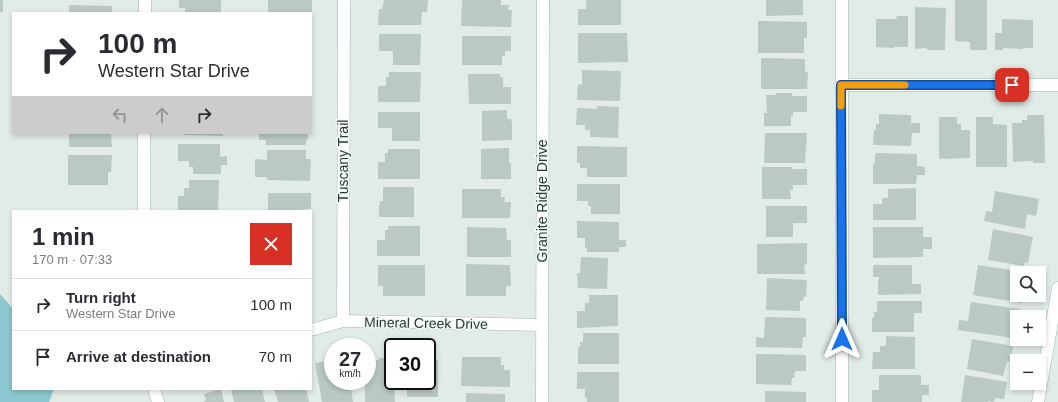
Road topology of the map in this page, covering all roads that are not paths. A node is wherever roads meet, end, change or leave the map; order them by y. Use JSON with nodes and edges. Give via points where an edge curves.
{"nodes":[{"id":1,"x":145,"y":0,"type":"edge"},
{"id":2,"x":344,"y":0,"type":"edge"},
{"id":3,"x":543,"y":0,"type":"edge"},
{"id":4,"x":842,"y":0,"type":"edge"},
{"id":5,"x":145,"y":12,"type":"edge"},
{"id":6,"x":841,"y":85,"type":"junction"},
{"id":7,"x":1058,"y":85,"type":"edge"},
{"id":8,"x":144,"y":134,"type":"edge"},
{"id":9,"x":144,"y":210,"type":"edge"},
{"id":10,"x":1058,"y":288,"type":"edge"},
{"id":11,"x":343,"y":321,"type":"junction"},
{"id":12,"x":542,"y":326,"type":"junction"},
{"id":13,"x":312,"y":330,"type":"edge"},
{"id":14,"x":154,"y":390,"type":"edge"},
{"id":15,"x":158,"y":402,"type":"edge"},
{"id":16,"x":542,"y":402,"type":"edge"},
{"id":17,"x":842,"y":402,"type":"edge"},
{"id":18,"x":1038,"y":402,"type":"edge"}],
"edges":[{"from":1,"to":5,"type":"street"},
{"from":2,"to":11,"type":"street","name":"Tuscany Trail"},
{"from":3,"to":12,"type":"street","name":"Granite Ridge Drive"},
{"from":4,"to":6,"type":"street"},
{"from":6,"to":7,"type":"street"},
{"from":6,"to":17,"type":"street"},
{"from":8,"to":9,"type":"street"},
{"from":10,"to":18,"type":"street"},
{"from":11,"to":12,"type":"street","name":"Mineral Creek Drive"},
{"from":11,"to":13,"type":"street","name":"Mineral Creek Drive"},
{"from":12,"to":16,"type":"street","name":"Granite Ridge Drive"},
{"from":14,"to":15,"type":"street"}]}
